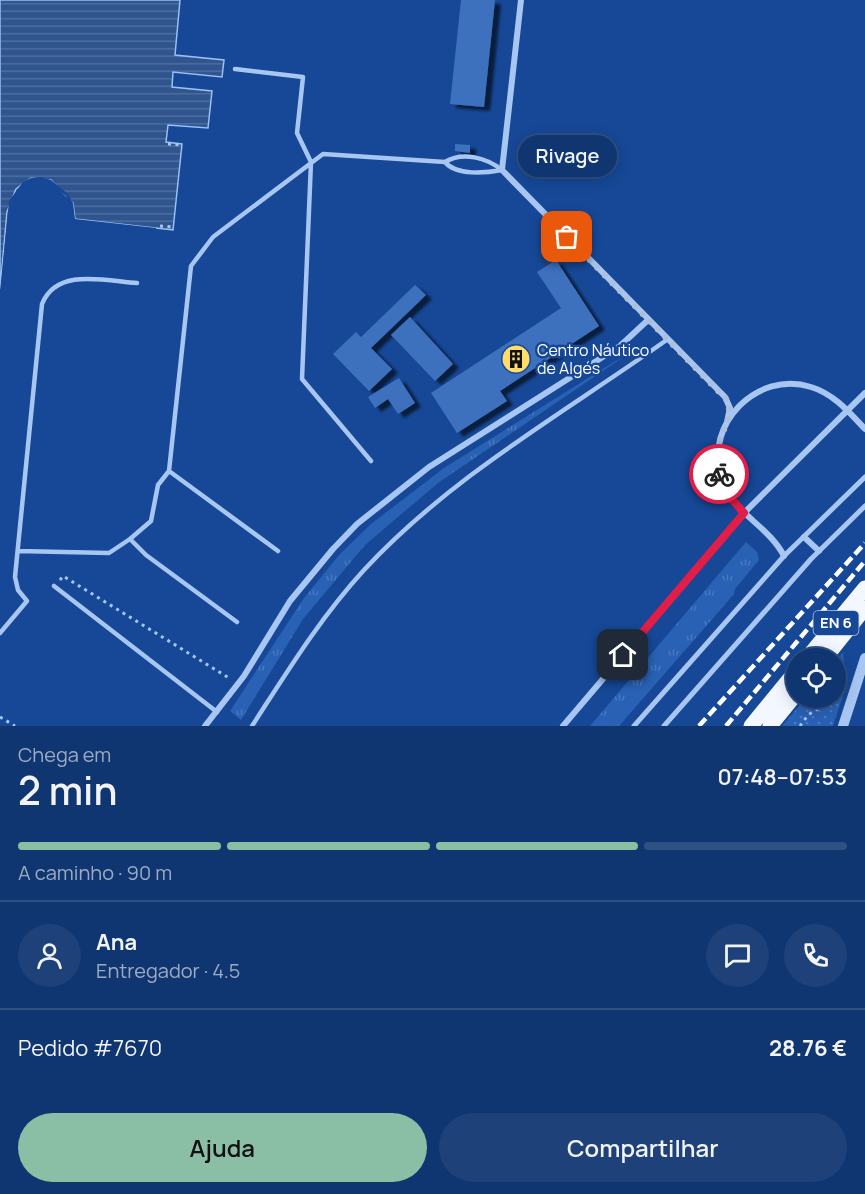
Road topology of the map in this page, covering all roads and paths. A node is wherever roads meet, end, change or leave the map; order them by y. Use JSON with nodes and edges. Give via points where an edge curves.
{"nodes":[{"id":1,"x":521,"y":0,"type":"edge"},
{"id":2,"x":235,"y":69,"type":"dead end"},
{"id":3,"x":168,"y":144,"type":"dead end"},
{"id":4,"x":182,"y":145,"type":"dead end"},
{"id":5,"x":311,"y":162,"type":"junction"},
{"id":6,"x":445,"y":162,"type":"junction"},
{"id":7,"x":502,"y":170,"type":"junction"},
{"id":8,"x":160,"y":226,"type":"dead end"},
{"id":9,"x":173,"y":227,"type":"dead end"},
{"id":10,"x":137,"y":283,"type":"dead end"},
{"id":11,"x":648,"y":320,"type":"junction"},
{"id":12,"x":668,"y":339,"type":"junction"},
{"id":13,"x":865,"y":393,"type":"edge"},
{"id":14,"x":723,"y":395,"type":"junction"},
{"id":15,"x":747,"y":398,"type":"junction"},
{"id":16,"x":846,"y":410,"type":"junction"},
{"id":17,"x":727,"y":422,"type":"junction"},
{"id":18,"x":865,"y":429,"type":"edge"},
{"id":19,"x":371,"y":461,"type":"dead end"},
{"id":20,"x":169,"y":471,"type":"junction"},
{"id":21,"x":865,"y":477,"type":"edge"},
{"id":22,"x":865,"y":506,"type":"edge"},
{"id":23,"x":744,"y":513,"type":"junction"},
{"id":24,"x":804,"y":537,"type":"junction"},
{"id":25,"x":130,"y":539,"type":"junction"},
{"id":26,"x":819,"y":550,"type":"junction"},
{"id":27,"x":18,"y":551,"type":"junction"},
{"id":28,"x":278,"y":551,"type":"dead end"},
{"id":29,"x":784,"y":556,"type":"junction"},
{"id":30,"x":54,"y":586,"type":"joint"},
{"id":31,"x":865,"y":588,"type":"edge"},
{"id":32,"x":865,"y":608,"type":"edge"},
{"id":33,"x":237,"y":622,"type":"dead end"},
{"id":34,"x":0,"y":633,"type":"edge"},
{"id":35,"x":815,"y":648,"type":"edge"},
{"id":36,"x":833,"y":648,"type":"edge"},
{"id":37,"x":865,"y":658,"type":"edge"},
{"id":38,"x":222,"y":674,"type":"dead end"},
{"id":39,"x":786,"y":683,"type":"edge"},
{"id":40,"x":786,"y":706,"type":"edge"},
{"id":41,"x":819,"y":708,"type":"edge"},
{"id":42,"x":217,"y":712,"type":"junction"},
{"id":43,"x":0,"y":717,"type":"edge"},
{"id":44,"x":15,"y":726,"type":"edge"},
{"id":45,"x":205,"y":726,"type":"edge"},
{"id":46,"x":252,"y":726,"type":"edge"},
{"id":47,"x":563,"y":726,"type":"edge"},
{"id":48,"x":634,"y":726,"type":"edge"},
{"id":49,"x":664,"y":726,"type":"edge"},
{"id":50,"x":751,"y":726,"type":"edge"},
{"id":51,"x":770,"y":726,"type":"edge"},
{"id":52,"x":800,"y":726,"type":"edge"},
{"id":53,"x":843,"y":726,"type":"edge"}],
"edges":[{"from":1,"to":7,"type":"street"},
{"from":2,"to":5,"type":"lane","via":[[303,77],[297,133]]},
{"from":3,"to":4,"type":"path"},
{"from":5,"to":6,"type":"lane","via":[[323,154]]},
{"from":5,"to":19,"type":"lane","via":[[302,379]]},
{"from":5,"to":20,"type":"lane","via":[[213,237],[191,266]]},
{"from":6,"to":7,"type":"lane","via":[[456,170]]},
{"from":6,"to":7,"type":"lane","via":[[458,157],[478,158],[489,160]]},
{"from":7,"to":11,"type":"street"},
{"from":8,"to":9,"type":"path"},
{"from":10,"to":27,"type":"lane","via":[[70,280],[54,286],[45,297]]},
{"from":11,"to":12,"type":"street"},
{"from":11,"to":42,"type":"street","via":[[620,346],[429,468],[357,524],[290,601]]},
{"from":12,"to":14,"type":"street"},
{"from":12,"to":46,"type":"lane","via":[[458,484],[388,545],[316,628]]},
{"from":13,"to":16,"type":"street"},
{"from":14,"to":15,"type":"street","via":[[734,401]]},
{"from":14,"to":17,"type":"street","via":[[730,408]]},
{"from":15,"to":16,"type":"street","via":[[773,386],[802,385],[824,392]]},
{"from":15,"to":17,"type":"street"},
{"from":16,"to":18,"type":"street"},
{"from":16,"to":23,"type":"street"},
{"from":17,"to":23,"type":"street","via":[[719,443],[719,473],[728,495]]},
{"from":20,"to":25,"type":"lane","via":[[158,485],[151,521]]},
{"from":20,"to":28,"type":"lane"},
{"from":21,"to":24,"type":"street"},
{"from":22,"to":26,"type":"street"},
{"from":23,"to":29,"type":"street","via":[[772,537]]},
{"from":23,"to":47,"type":"street"},
{"from":24,"to":26,"type":"street"},
{"from":24,"to":29,"type":"street"},
{"from":25,"to":27,"type":"lane","via":[[108,552]]},
{"from":25,"to":33,"type":"lane"},
{"from":26,"to":49,"type":"street"},
{"from":27,"to":34,"type":"lane","via":[[15,577],[18,590],[27,601]]},
{"from":29,"to":48,"type":"street"},
{"from":30,"to":38,"type":"path","via":[[63,576]]},
{"from":30,"to":42,"type":"lane"},
{"from":31,"to":35,"type":"main road","number":"EN 6"},
{"from":32,"to":36,"type":"main road","number":"EN 6"},
{"from":37,"to":53,"type":"street"},
{"from":39,"to":50,"type":"main road"},
{"from":40,"to":51,"type":"main road"},
{"from":41,"to":52,"type":"path"},
{"from":42,"to":45,"type":"street"},
{"from":43,"to":44,"type":"path"}]}
